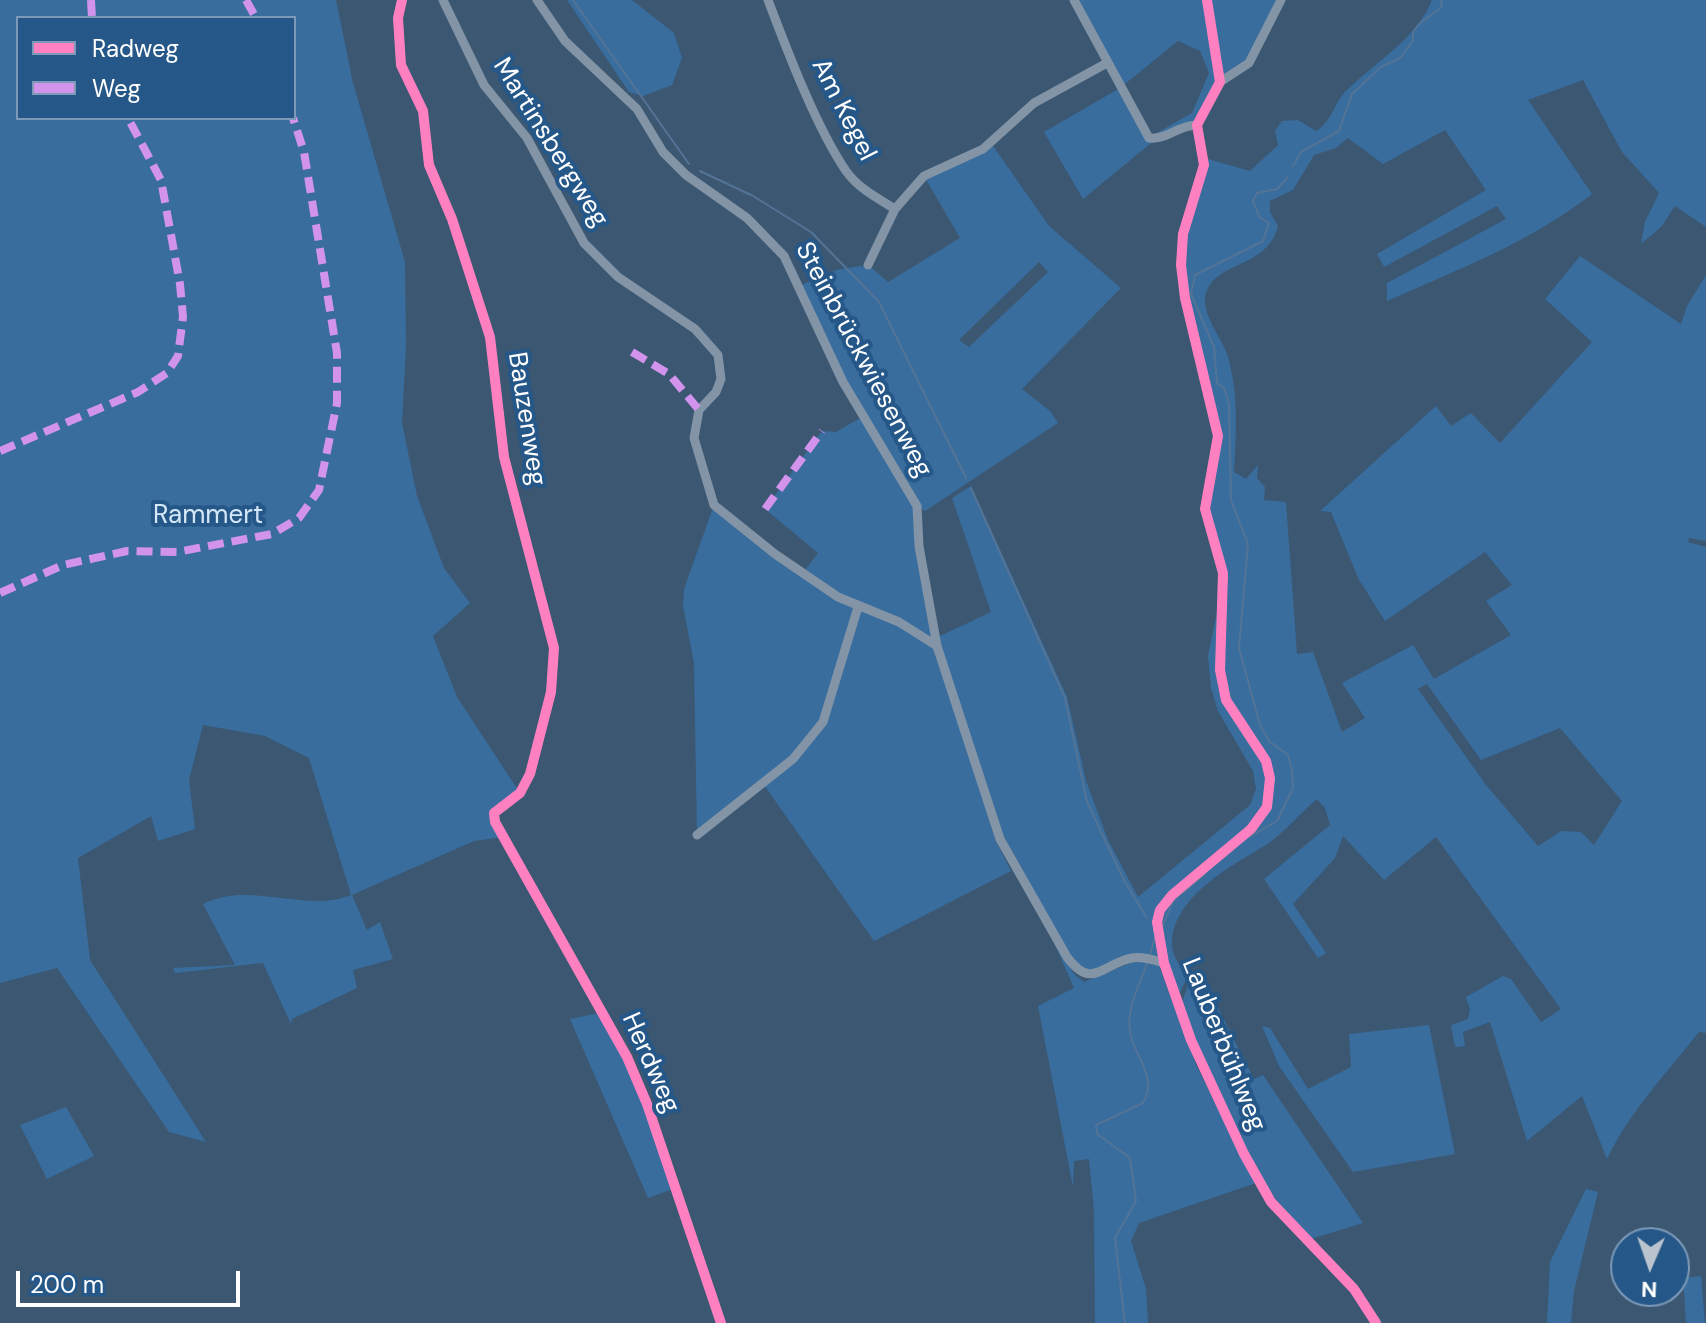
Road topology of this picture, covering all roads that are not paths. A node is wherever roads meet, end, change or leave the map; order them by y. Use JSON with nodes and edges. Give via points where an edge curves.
{"nodes":[{"id":1,"x":402,"y":0,"type":"edge"},
{"id":2,"x":443,"y":0,"type":"edge"},
{"id":3,"x":537,"y":0,"type":"edge"},
{"id":4,"x":768,"y":0,"type":"edge"},
{"id":5,"x":1074,"y":0,"type":"edge"},
{"id":6,"x":1207,"y":0,"type":"edge"},
{"id":7,"x":1281,"y":0,"type":"edge"},
{"id":8,"x":1107,"y":63,"type":"junction"},
{"id":9,"x":1220,"y":82,"type":"junction"},
{"id":10,"x":1197,"y":125,"type":"junction"},
{"id":11,"x":895,"y":209,"type":"junction"},
{"id":12,"x":868,"y":265,"type":"dead end"},
{"id":13,"x":858,"y":607,"type":"junction"},
{"id":14,"x":937,"y":646,"type":"junction"},
{"id":15,"x":697,"y":835,"type":"dead end"},
{"id":16,"x":504,"y":837,"type":"joint"},
{"id":17,"x":1159,"y":962,"type":"junction"},
{"id":18,"x":721,"y":1323,"type":"edge"},
{"id":19,"x":1376,"y":1323,"type":"edge"}],
"edges":[{"from":1,"to":16,"type":"street","name":"Bauzenweg","via":[[401,65],[423,111],[429,165],[490,337],[504,457],[554,648],[551,692],[530,774],[520,793],[494,813]]},
{"from":2,"to":13,"type":"street","name":"Martinsbergweg","via":[[484,85],[527,138],[584,243],[618,277],[695,329],[718,355],[721,379],[699,410],[694,438],[714,505],[803,574]]},
{"from":3,"to":14,"type":"street","name":"Steinbrückwiesenweg","via":[[565,41],[637,109],[663,152],[747,218],[784,256],[843,382],[917,506]]},
{"from":4,"to":11,"type":"street","name":"Am Kegel","via":[[846,170],[859,186]]},
{"from":5,"to":8,"type":"street"},
{"from":6,"to":9,"type":"street"},
{"from":7,"to":9,"type":"street","via":[[1249,63]]},
{"from":8,"to":10,"type":"street","via":[[1149,138]]},
{"from":8,"to":11,"type":"street","via":[[1034,103],[983,149],[924,176]]},
{"from":9,"to":10,"type":"street"},
{"from":10,"to":17,"type":"street","name":"Lauberbühlweg","via":[[1204,165],[1183,234],[1181,265],[1218,436],[1205,509],[1223,573],[1220,670],[1226,700],[1266,761],[1270,778],[1267,807],[1251,829],[1160,910]]},
{"from":11,"to":12,"type":"street"},
{"from":13,"to":14,"type":"street","name":"Martinsbergweg","via":[[899,622]]},
{"from":13,"to":15,"type":"street","via":[[823,722],[793,759]]},
{"from":14,"to":17,"type":"street","name":"Steinbrückwiesenweg","via":[[1000,839],[1067,957],[1077,971],[1090,975],[1139,958]]},
{"from":16,"to":18,"type":"street","name":"Herdweg","via":[[627,1057]]},
{"from":17,"to":19,"type":"street","name":"Lauberbühlweg","via":[[1258,1179],[1284,1217],[1354,1289]]}]}
